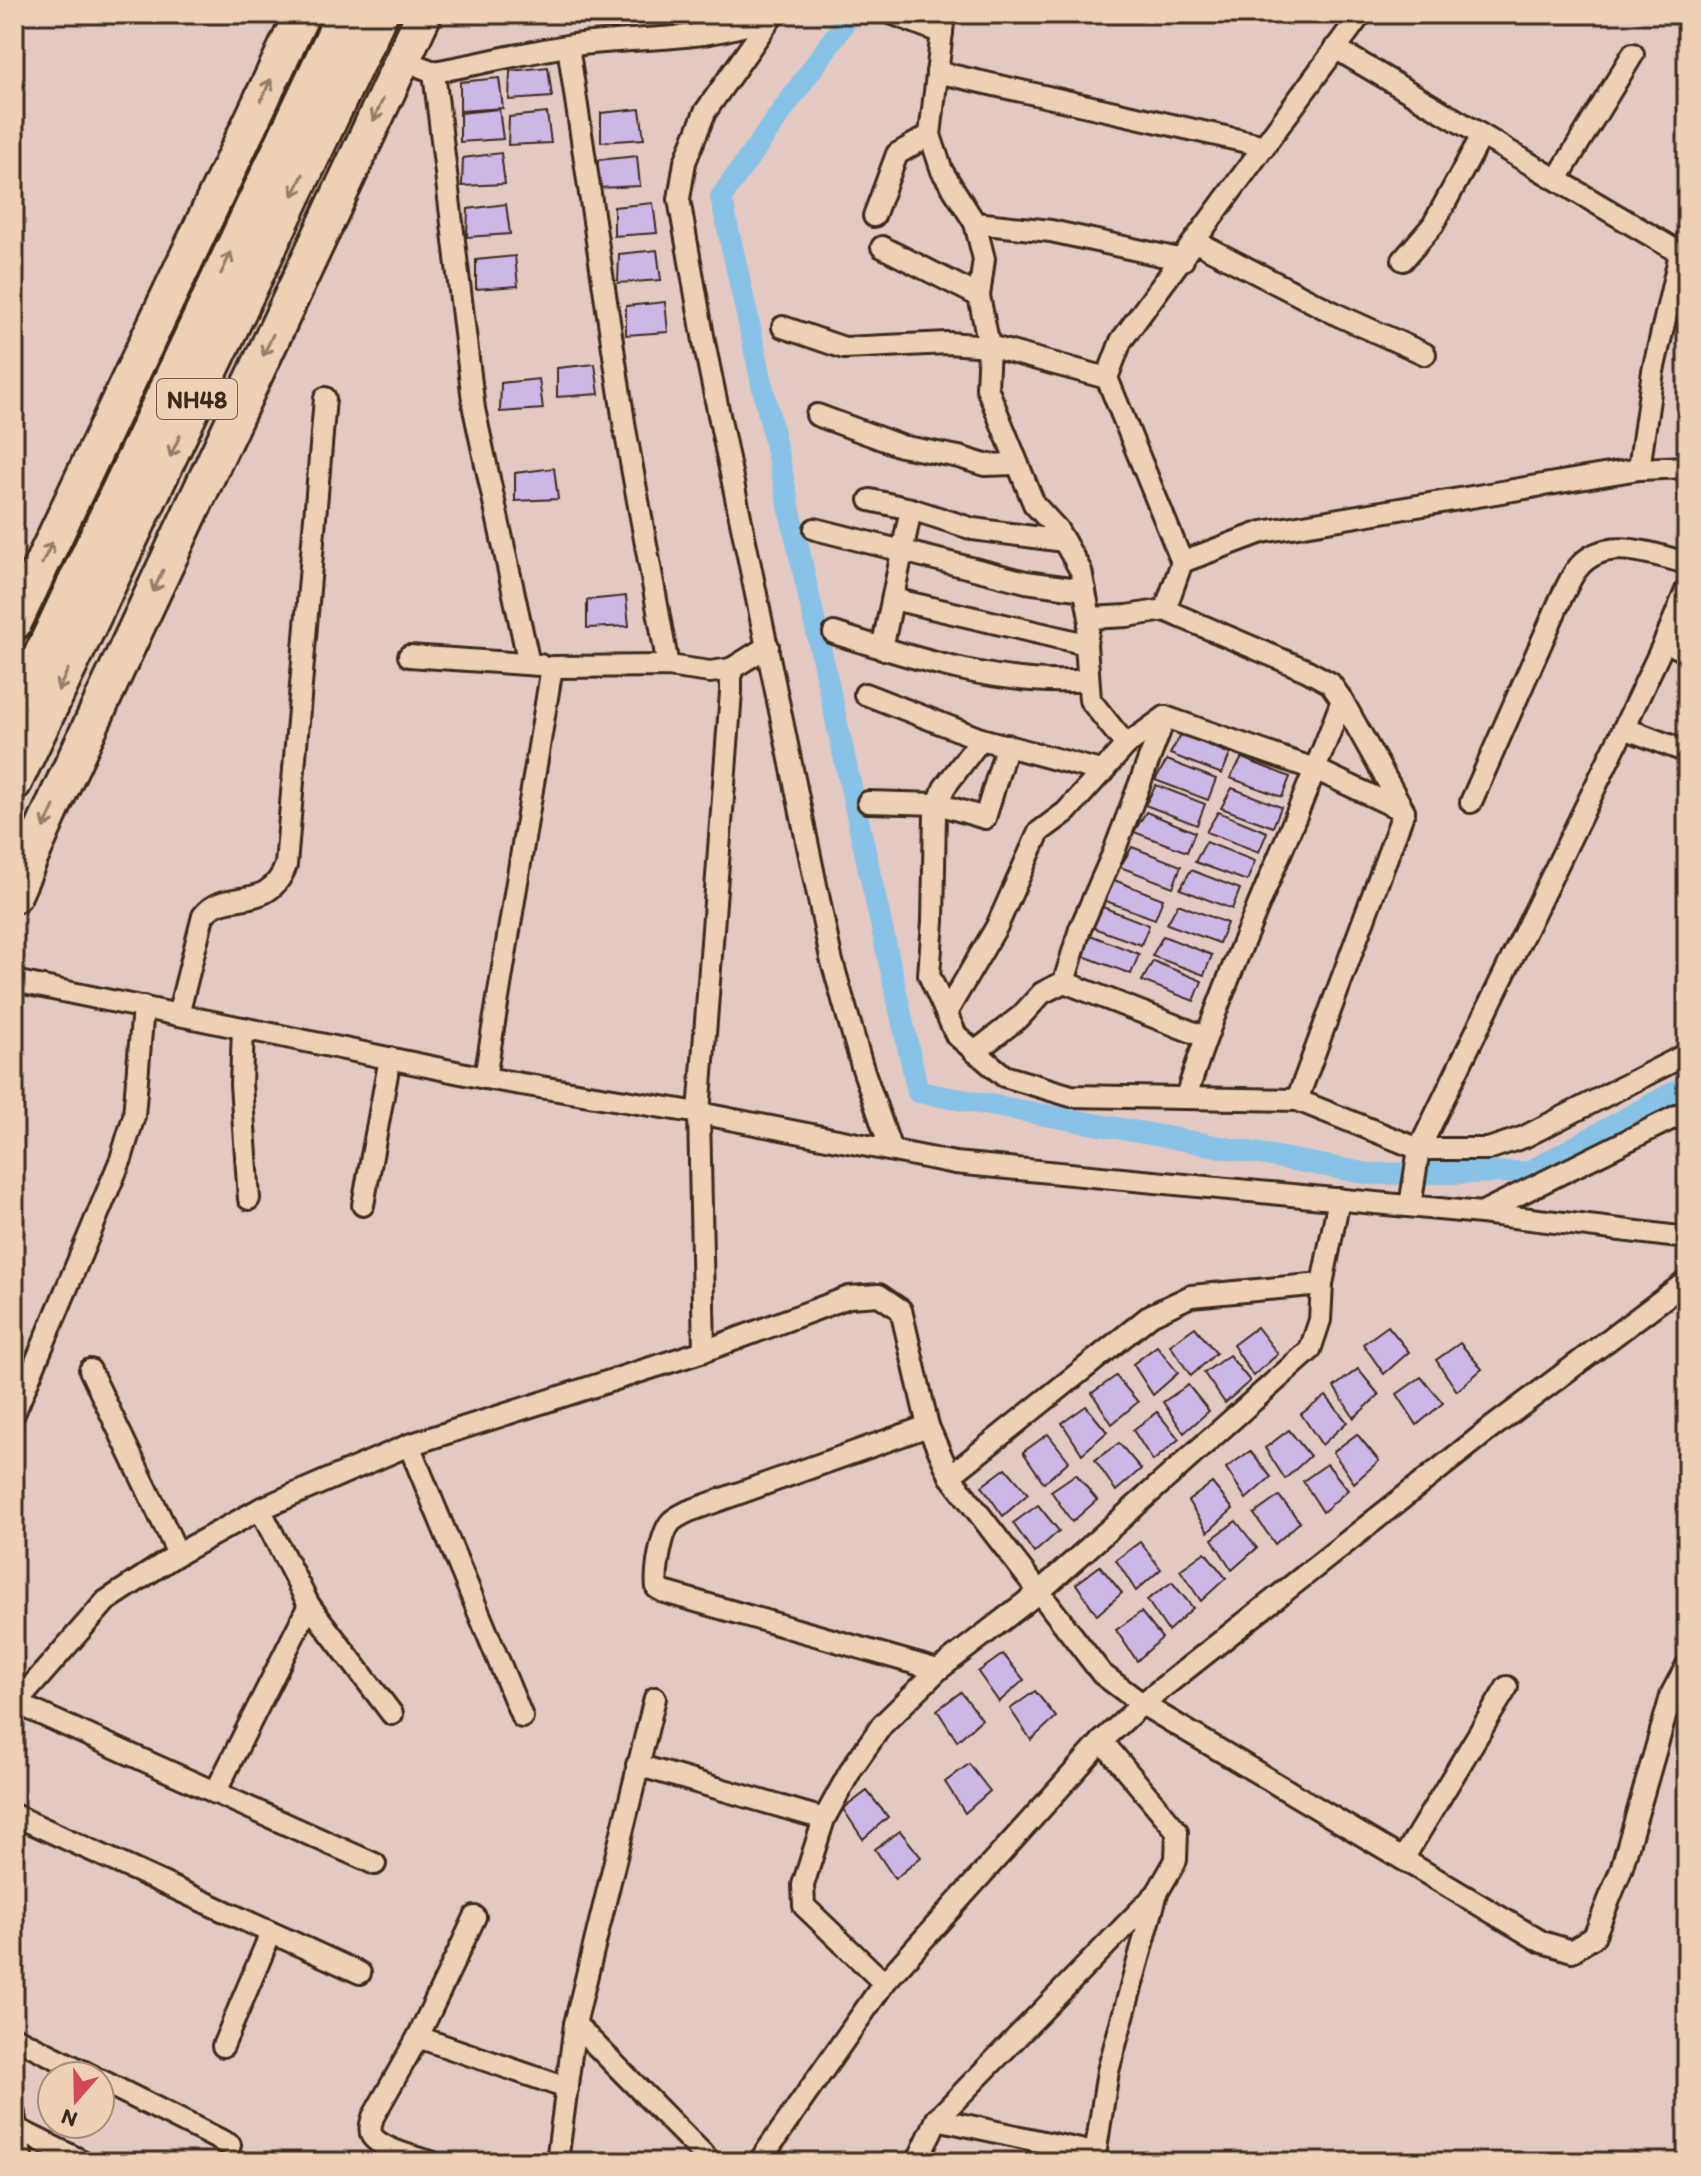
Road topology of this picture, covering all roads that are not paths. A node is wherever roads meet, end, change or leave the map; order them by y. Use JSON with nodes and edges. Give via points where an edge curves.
{"nodes":[{"id":1,"x":302,"y":14,"type":"edge"},
{"id":2,"x":344,"y":14,"type":"edge"},
{"id":3,"x":380,"y":14,"type":"edge"},
{"id":4,"x":424,"y":14,"type":"edge"},
{"id":5,"x":893,"y":14,"type":"edge"},
{"id":6,"x":1361,"y":14,"type":"edge"},
{"id":7,"x":774,"y":15,"type":"edge"},
{"id":8,"x":943,"y":23,"type":"edge"},
{"id":9,"x":568,"y":46,"type":"junction"},
{"id":10,"x":1335,"y":48,"type":"junction"},
{"id":11,"x":1633,"y":54,"type":"dead end"},
{"id":12,"x":401,"y":60,"type":"junction"},
{"id":13,"x":434,"y":72,"type":"junction"},
{"id":14,"x":937,"y":72,"type":"junction"},
{"id":15,"x":930,"y":135,"type":"junction"},
{"id":16,"x":1481,"y":137,"type":"junction"},
{"id":17,"x":1265,"y":146,"type":"junction"},
{"id":18,"x":1557,"y":179,"type":"junction"},
{"id":19,"x":874,"y":216,"type":"dead end"},
{"id":20,"x":975,"y":223,"type":"junction"},
{"id":21,"x":1196,"y":242,"type":"junction"},
{"id":22,"x":882,"y":247,"type":"dead end"},
{"id":23,"x":1685,"y":251,"type":"edge"},
{"id":24,"x":1183,"y":260,"type":"junction"},
{"id":25,"x":1403,"y":260,"type":"dead end"},
{"id":26,"x":979,"y":296,"type":"junction"},
{"id":27,"x":783,"y":327,"type":"dead end"},
{"id":28,"x":989,"y":346,"type":"junction"},
{"id":29,"x":1425,"y":354,"type":"dead end"},
{"id":30,"x":1107,"y":378,"type":"junction"},
{"id":31,"x":325,"y":398,"type":"dead end"},
{"id":32,"x":817,"y":415,"type":"dead end"},
{"id":33,"x":1015,"y":464,"type":"junction"},
{"id":34,"x":1687,"y":467,"type":"edge"},
{"id":35,"x":1639,"y":469,"type":"junction"},
{"id":36,"x":870,"y":500,"type":"dead end"},
{"id":37,"x":911,"y":509,"type":"junction"},
{"id":38,"x":815,"y":529,"type":"dead end"},
{"id":39,"x":1064,"y":541,"type":"junction"},
{"id":40,"x":903,"y":550,"type":"junction"},
{"id":41,"x":1182,"y":562,"type":"junction"},
{"id":42,"x":1687,"y":563,"type":"edge"},
{"id":43,"x":1687,"y":588,"type":"edge"},
{"id":44,"x":1085,"y":590,"type":"junction"},
{"id":45,"x":893,"y":599,"type":"junction"},
{"id":46,"x":1165,"y":610,"type":"junction"},
{"id":47,"x":1090,"y":618,"type":"junction"},
{"id":48,"x":14,"y":623,"type":"edge"},
{"id":49,"x":834,"y":633,"type":"dead end"},
{"id":50,"x":1665,"y":641,"type":"junction"},
{"id":51,"x":1086,"y":644,"type":"junction"},
{"id":52,"x":768,"y":646,"type":"junction"},
{"id":53,"x":882,"y":649,"type":"junction"},
{"id":54,"x":1687,"y":652,"type":"edge"},
{"id":55,"x":409,"y":656,"type":"dead end"},
{"id":56,"x":529,"y":664,"type":"junction"},
{"id":57,"x":668,"y":666,"type":"junction"},
{"id":58,"x":552,"y":667,"type":"junction"},
{"id":59,"x":731,"y":669,"type":"junction"},
{"id":60,"x":1088,"y":680,"type":"junction"},
{"id":61,"x":865,"y":694,"type":"dead end"},
{"id":62,"x":1342,"y":700,"type":"junction"},
{"id":63,"x":14,"y":713,"type":"edge"},
{"id":64,"x":1165,"y":717,"type":"junction"},
{"id":65,"x":1624,"y":728,"type":"junction"},
{"id":66,"x":981,"y":739,"type":"junction"},
{"id":67,"x":1007,"y":745,"type":"junction"},
{"id":68,"x":1126,"y":745,"type":"junction"},
{"id":69,"x":1687,"y":752,"type":"edge"},
{"id":70,"x":1317,"y":770,"type":"junction"},
{"id":71,"x":1104,"y":772,"type":"junction"},
{"id":72,"x":14,"y":783,"type":"edge"},
{"id":73,"x":868,"y":802,"type":"dead end"},
{"id":74,"x":1471,"y":802,"type":"dead end"},
{"id":75,"x":938,"y":804,"type":"junction"},
{"id":76,"x":1404,"y":811,"type":"junction"},
{"id":77,"x":14,"y":895,"type":"edge"},
{"id":78,"x":14,"y":981,"type":"edge"},
{"id":79,"x":1064,"y":982,"type":"junction"},
{"id":80,"x":143,"y":1007,"type":"junction"},
{"id":81,"x":946,"y":1013,"type":"junction"},
{"id":82,"x":178,"y":1015,"type":"junction"},
{"id":83,"x":243,"y":1028,"type":"junction"},
{"id":84,"x":1205,"y":1037,"type":"junction"},
{"id":85,"x":975,"y":1052,"type":"junction"},
{"id":86,"x":1687,"y":1054,"type":"edge"},
{"id":87,"x":390,"y":1058,"type":"junction"},
{"id":88,"x":485,"y":1078,"type":"junction"},
{"id":89,"x":1186,"y":1097,"type":"junction"},
{"id":90,"x":1297,"y":1100,"type":"junction"},
{"id":91,"x":1687,"y":1111,"type":"edge"},
{"id":92,"x":699,"y":1113,"type":"junction"},
{"id":93,"x":891,"y":1150,"type":"junction"},
{"id":94,"x":1417,"y":1154,"type":"junction"},
{"id":95,"x":249,"y":1199,"type":"dead end"},
{"id":96,"x":1339,"y":1199,"type":"junction"},
{"id":97,"x":1410,"y":1202,"type":"junction"},
{"id":98,"x":363,"y":1205,"type":"dead end"},
{"id":99,"x":1481,"y":1213,"type":"junction"},
{"id":100,"x":1687,"y":1238,"type":"edge"},
{"id":101,"x":1687,"y":1281,"type":"edge"},
{"id":102,"x":1322,"y":1284,"type":"junction"},
{"id":103,"x":704,"y":1351,"type":"junction"},
{"id":104,"x":90,"y":1370,"type":"dead end"},
{"id":105,"x":14,"y":1414,"type":"edge"},
{"id":106,"x":928,"y":1426,"type":"junction"},
{"id":107,"x":409,"y":1445,"type":"junction"},
{"id":108,"x":950,"y":1476,"type":"junction"},
{"id":109,"x":260,"y":1509,"type":"junction"},
{"id":110,"x":178,"y":1554,"type":"junction"},
{"id":111,"x":1039,"y":1592,"type":"junction"},
{"id":112,"x":309,"y":1605,"type":"junction"},
{"id":113,"x":1687,"y":1665,"type":"edge"},
{"id":114,"x":938,"y":1670,"type":"junction"},
{"id":115,"x":1507,"y":1687,"type":"dead end"},
{"id":116,"x":655,"y":1698,"type":"dead end"},
{"id":117,"x":1142,"y":1704,"type":"junction"},
{"id":118,"x":15,"y":1705,"type":"edge"},
{"id":119,"x":392,"y":1714,"type":"dead end"},
{"id":120,"x":522,"y":1717,"type":"dead end"},
{"id":121,"x":1102,"y":1741,"type":"junction"},
{"id":122,"x":637,"y":1765,"type":"junction"},
{"id":123,"x":215,"y":1793,"type":"junction"},
{"id":124,"x":14,"y":1815,"type":"edge"},
{"id":125,"x":824,"y":1819,"type":"junction"},
{"id":126,"x":1403,"y":1859,"type":"junction"},
{"id":127,"x":375,"y":1864,"type":"dead end"},
{"id":128,"x":1157,"y":1893,"type":"junction"},
{"id":129,"x":475,"y":1917,"type":"dead end"},
{"id":130,"x":271,"y":1933,"type":"junction"},
{"id":131,"x":360,"y":1973,"type":"dead end"},
{"id":132,"x":884,"y":1983,"type":"junction"},
{"id":133,"x":575,"y":2024,"type":"junction"},
{"id":134,"x":14,"y":2037,"type":"edge"},
{"id":135,"x":418,"y":2037,"type":"junction"},
{"id":136,"x":223,"y":2046,"type":"dead end"},
{"id":137,"x":60,"y":2060,"type":"edge"},
{"id":138,"x":116,"y":2088,"type":"edge"},
{"id":139,"x":567,"y":2088,"type":"junction"},
{"id":140,"x":937,"y":2119,"type":"junction"},
{"id":141,"x":16,"y":2121,"type":"edge"},
{"id":142,"x":230,"y":2145,"type":"dead end"},
{"id":143,"x":1094,"y":2157,"type":"edge"},
{"id":144,"x":22,"y":2162,"type":"edge"},
{"id":145,"x":84,"y":2162,"type":"edge"},
{"id":146,"x":431,"y":2162,"type":"edge"},
{"id":147,"x":557,"y":2162,"type":"edge"},
{"id":148,"x":711,"y":2162,"type":"edge"},
{"id":149,"x":759,"y":2162,"type":"edge"},
{"id":150,"x":917,"y":2162,"type":"edge"}],
"edges":[{"from":48,"to":1,"type":"highway","one_way":true},
{"from":63,"to":2,"type":"highway","number":"NH48","one_way":true},
{"from":3,"to":72,"type":"highway","number":"NH48","one_way":true},
{"from":4,"to":12,"type":"highway"},
{"from":5,"to":8,"type":"street"},
{"from":6,"to":10,"type":"street"},
{"from":7,"to":9,"type":"street","via":[[719,31]]},
{"from":7,"to":52,"type":"street","via":[[705,112],[685,162],[679,199]]},
{"from":8,"to":14,"type":"street"},
{"from":9,"to":13,"type":"street"},
{"from":9,"to":57,"type":"street","via":[[625,429]]},
{"from":10,"to":16,"type":"street"},
{"from":10,"to":17,"type":"street"},
{"from":11,"to":18,"type":"street"},
{"from":12,"to":13,"type":"street"},
{"from":12,"to":77,"type":"highway","one_way":true},
{"from":13,"to":56,"type":"street","via":[[474,409]]},
{"from":14,"to":15,"type":"street"},
{"from":14,"to":17,"type":"street"},
{"from":15,"to":19,"type":"street","via":[[897,154]]},
{"from":15,"to":20,"type":"street","via":[[942,171]]},
{"from":16,"to":18,"type":"street"},
{"from":16,"to":25,"type":"street","via":[[1433,225]]},
{"from":17,"to":21,"type":"street"},
{"from":18,"to":23,"type":"street"},
{"from":20,"to":24,"type":"street","via":[[1051,231]]},
{"from":20,"to":26,"type":"street","via":[[984,259]]},
{"from":21,"to":24,"type":"street"},
{"from":21,"to":29,"type":"street"},
{"from":22,"to":26,"type":"street"},
{"from":23,"to":35,"type":"street","via":[[1653,371]]},
{"from":24,"to":30,"type":"street","via":[[1121,341]]},
{"from":26,"to":28,"type":"street"},
{"from":27,"to":28,"type":"street","via":[[844,348]]},
{"from":28,"to":30,"type":"street"},
{"from":28,"to":33,"type":"street","via":[[987,388]]},
{"from":30,"to":41,"type":"street"},
{"from":31,"to":82,"type":"street","via":[[286,865],[274,887],[263,894],[216,905],[203,916]]},
{"from":32,"to":33,"type":"street","via":[[901,446],[985,465]]},
{"from":33,"to":39,"type":"street","via":[[1034,504]]},
{"from":34,"to":35,"type":"street"},
{"from":35,"to":41,"type":"street","via":[[1262,532]]},
{"from":36,"to":37,"type":"street"},
{"from":37,"to":39,"type":"street","via":[[973,529]]},
{"from":37,"to":40,"type":"street"},
{"from":38,"to":40,"type":"street"},
{"from":39,"to":44,"type":"street"},
{"from":40,"to":44,"type":"street","via":[[1026,582]]},
{"from":40,"to":45,"type":"street"},
{"from":41,"to":46,"type":"street"},
{"from":42,"to":74,"type":"street","via":[[1621,548],[1598,553],[1579,566]]},
{"from":43,"to":50,"type":"street"},
{"from":44,"to":47,"type":"street"},
{"from":45,"to":51,"type":"street"},
{"from":45,"to":53,"type":"street"},
{"from":46,"to":47,"type":"street"},
{"from":46,"to":62,"type":"street","via":[[1306,670],[1330,683]]},
{"from":47,"to":51,"type":"street"},
{"from":49,"to":53,"type":"street"},
{"from":50,"to":54,"type":"street"},
{"from":50,"to":65,"type":"street"},
{"from":51,"to":60,"type":"street"},
{"from":52,"to":59,"type":"street"},
{"from":52,"to":93,"type":"street","via":[[831,958]]},
{"from":53,"to":60,"type":"street","via":[[1008,679]]},
{"from":55,"to":56,"type":"street"},
{"from":56,"to":58,"type":"street"},
{"from":57,"to":58,"type":"street"},
{"from":57,"to":59,"type":"street"},
{"from":58,"to":88,"type":"street"},
{"from":59,"to":92,"type":"street"},
{"from":60,"to":68,"type":"street","via":[[1090,700]]},
{"from":61,"to":66,"type":"street"},
{"from":62,"to":70,"type":"street"},
{"from":62,"to":76,"type":"street"},
{"from":64,"to":68,"type":"street"},
{"from":64,"to":70,"type":"street"},
{"from":64,"to":79,"type":"street"},
{"from":65,"to":69,"type":"street"},
{"from":65,"to":94,"type":"street"},
{"from":66,"to":67,"type":"street"},
{"from":66,"to":75,"type":"street"},
{"from":67,"to":71,"type":"street"},
{"from":67,"to":75,"type":"street","via":[[985,818]]},
{"from":68,"to":71,"type":"street"},
{"from":70,"to":76,"type":"street"},
{"from":70,"to":84,"type":"street"},
{"from":71,"to":81,"type":"street","via":[[1039,832],[997,926]]},
{"from":73,"to":75,"type":"street"},
{"from":75,"to":81,"type":"street","via":[[929,975]]},
{"from":76,"to":90,"type":"street"},
{"from":78,"to":80,"type":"street"},
{"from":79,"to":84,"type":"street"},
{"from":79,"to":85,"type":"street","via":[[1042,993]]},
{"from":80,"to":82,"type":"street"},
{"from":80,"to":105,"type":"street","via":[[134,1116],[121,1159]]},
{"from":81,"to":85,"type":"street","via":[[956,1035]]},
{"from":82,"to":83,"type":"street"},
{"from":83,"to":87,"type":"street"},
{"from":83,"to":95,"type":"street"},
{"from":84,"to":89,"type":"street"},
{"from":85,"to":89,"type":"street","via":[[1004,1076],[1071,1096]]},
{"from":86,"to":94,"type":"street","via":[[1524,1137],[1488,1149]]},
{"from":87,"to":88,"type":"street"},
{"from":87,"to":98,"type":"street"},
{"from":88,"to":92,"type":"street"},
{"from":89,"to":90,"type":"street"},
{"from":90,"to":94,"type":"street"},
{"from":91,"to":99,"type":"street"},
{"from":92,"to":93,"type":"street"},
{"from":92,"to":103,"type":"street"},
{"from":93,"to":96,"type":"street","via":[[955,1163]]},
{"from":94,"to":97,"type":"street"},
{"from":96,"to":97,"type":"street"},
{"from":96,"to":102,"type":"street"},
{"from":97,"to":99,"type":"street"},
{"from":99,"to":100,"type":"street"},
{"from":101,"to":117,"type":"street"},
{"from":102,"to":108,"type":"street","via":[[1191,1296],[1151,1315]]},
{"from":102,"to":111,"type":"street","via":[[1320,1320],[1310,1350]]},
{"from":103,"to":106,"type":"street","via":[[849,1297],[879,1295],[901,1310]]},
{"from":103,"to":107,"type":"street"},
{"from":104,"to":110,"type":"street"},
{"from":106,"to":108,"type":"street"},
{"from":106,"to":114,"type":"street","via":[[689,1511],[667,1529],[655,1575],[657,1588],[664,1592]]},
{"from":107,"to":109,"type":"street"},
{"from":107,"to":120,"type":"street"},
{"from":108,"to":111,"type":"street"},
{"from":109,"to":110,"type":"street"},
{"from":109,"to":112,"type":"street"},
{"from":110,"to":118,"type":"street","via":[[106,1601]]},
{"from":111,"to":114,"type":"street"},
{"from":111,"to":117,"type":"street","via":[[1102,1674]]},
{"from":112,"to":119,"type":"street"},
{"from":112,"to":123,"type":"street"},
{"from":113,"to":126,"type":"street","via":[[1672,1693],[1621,1870],[1594,1937],[1572,1951],[1542,1942]]},
{"from":114,"to":125,"type":"street","via":[[882,1725]]},
{"from":115,"to":126,"type":"street"},
{"from":116,"to":122,"type":"street"},
{"from":117,"to":121,"type":"street"},
{"from":117,"to":126,"type":"street"},
{"from":118,"to":123,"type":"street"},
{"from":121,"to":128,"type":"street","via":[[1177,1831],[1176,1860]]},
{"from":121,"to":132,"type":"street"},
{"from":122,"to":125,"type":"street"},
{"from":122,"to":133,"type":"street"},
{"from":123,"to":127,"type":"street"},
{"from":124,"to":130,"type":"street"},
{"from":125,"to":132,"type":"street","via":[[803,1885],[804,1906]]},
{"from":128,"to":140,"type":"street"},
{"from":128,"to":143,"type":"street","via":[[1108,2071]]},
{"from":129,"to":135,"type":"street"},
{"from":130,"to":131,"type":"street"},
{"from":130,"to":136,"type":"street"},
{"from":132,"to":149,"type":"street"},
{"from":133,"to":139,"type":"street"},
{"from":133,"to":148,"type":"street"},
{"from":134,"to":137,"type":"street"},
{"from":135,"to":139,"type":"street"},
{"from":135,"to":146,"type":"street","via":[[370,2128],[380,2143]]},
{"from":138,"to":142,"type":"street"},
{"from":139,"to":147,"type":"street"},
{"from":140,"to":143,"type":"street"},
{"from":140,"to":150,"type":"street"},
{"from":141,"to":144,"type":"street"},
{"from":141,"to":145,"type":"street"}]}
